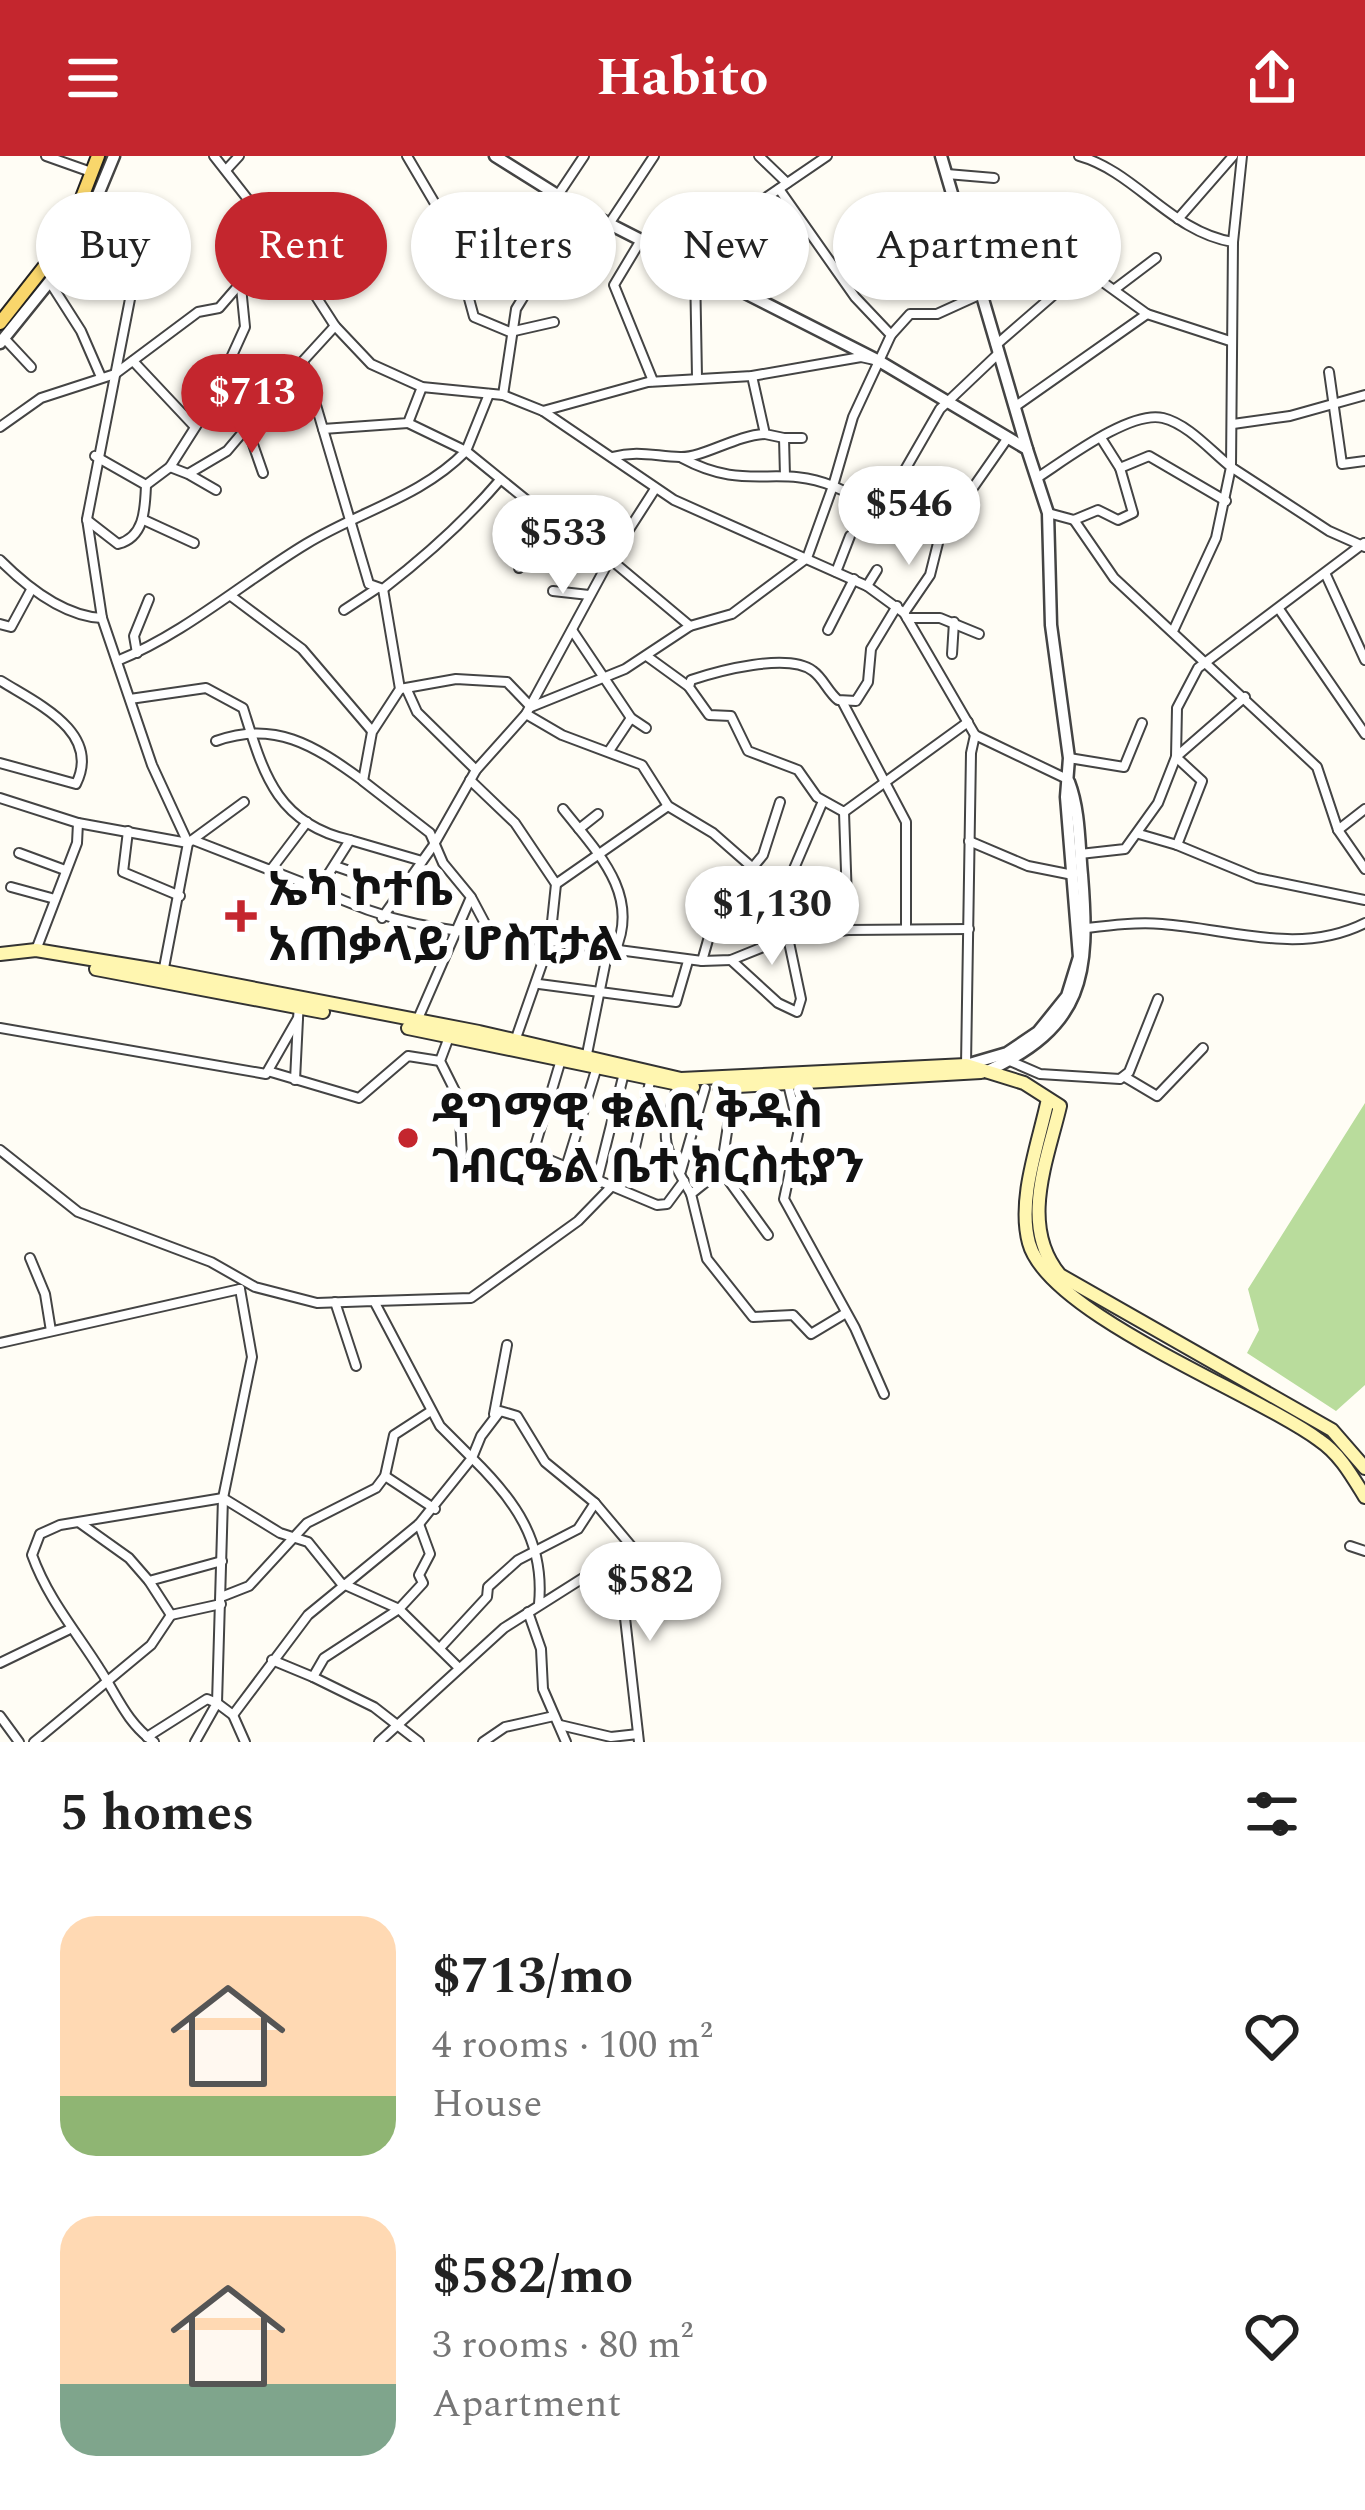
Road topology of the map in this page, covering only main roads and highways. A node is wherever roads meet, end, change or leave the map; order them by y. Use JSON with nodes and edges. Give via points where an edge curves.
{"nodes":[{"id":1,"x":98,"y":156,"type":"edge"},
{"id":2,"x":0,"y":323,"type":"edge"},
{"id":3,"x":0,"y":954,"type":"edge"},
{"id":4,"x":0,"y":964,"type":"edge"},
{"id":5,"x":162,"y":976,"type":"junction"},
{"id":6,"x":299,"y":1008,"type":"junction"},
{"id":7,"x":591,"y":1065,"type":"junction"},
{"id":8,"x":985,"y":1072,"type":"junction"},
{"id":9,"x":679,"y":1083,"type":"junction"},
{"id":10,"x":1054,"y":1102,"type":"junction"},
{"id":11,"x":1365,"y":1468,"type":"edge"},
{"id":12,"x":1365,"y":1496,"type":"edge"}],
"edges":[{"from":1,"to":2,"type":"main road","via":[[57,253]]},
{"from":3,"to":5,"type":"main road","via":[[36,950]]},
{"from":4,"to":5,"type":"main road","via":[[37,958]]},
{"from":5,"to":6,"type":"main road"},
{"from":6,"to":7,"type":"main road"},
{"from":6,"to":7,"type":"main road","via":[[417,1022]]},
{"from":7,"to":9,"type":"main road"},
{"from":7,"to":9,"type":"main road"},
{"from":8,"to":9,"type":"main road"},
{"from":8,"to":9,"type":"main road","via":[[966,1065]]},
{"from":8,"to":10,"type":"main road"},
{"from":10,"to":11,"type":"main road","via":[[1037,1207],[1052,1264],[1095,1298],[1332,1430]]},
{"from":10,"to":12,"type":"main road","via":[[1026,1204],[1028,1241],[1042,1272],[1066,1294],[1321,1441]]}]}
